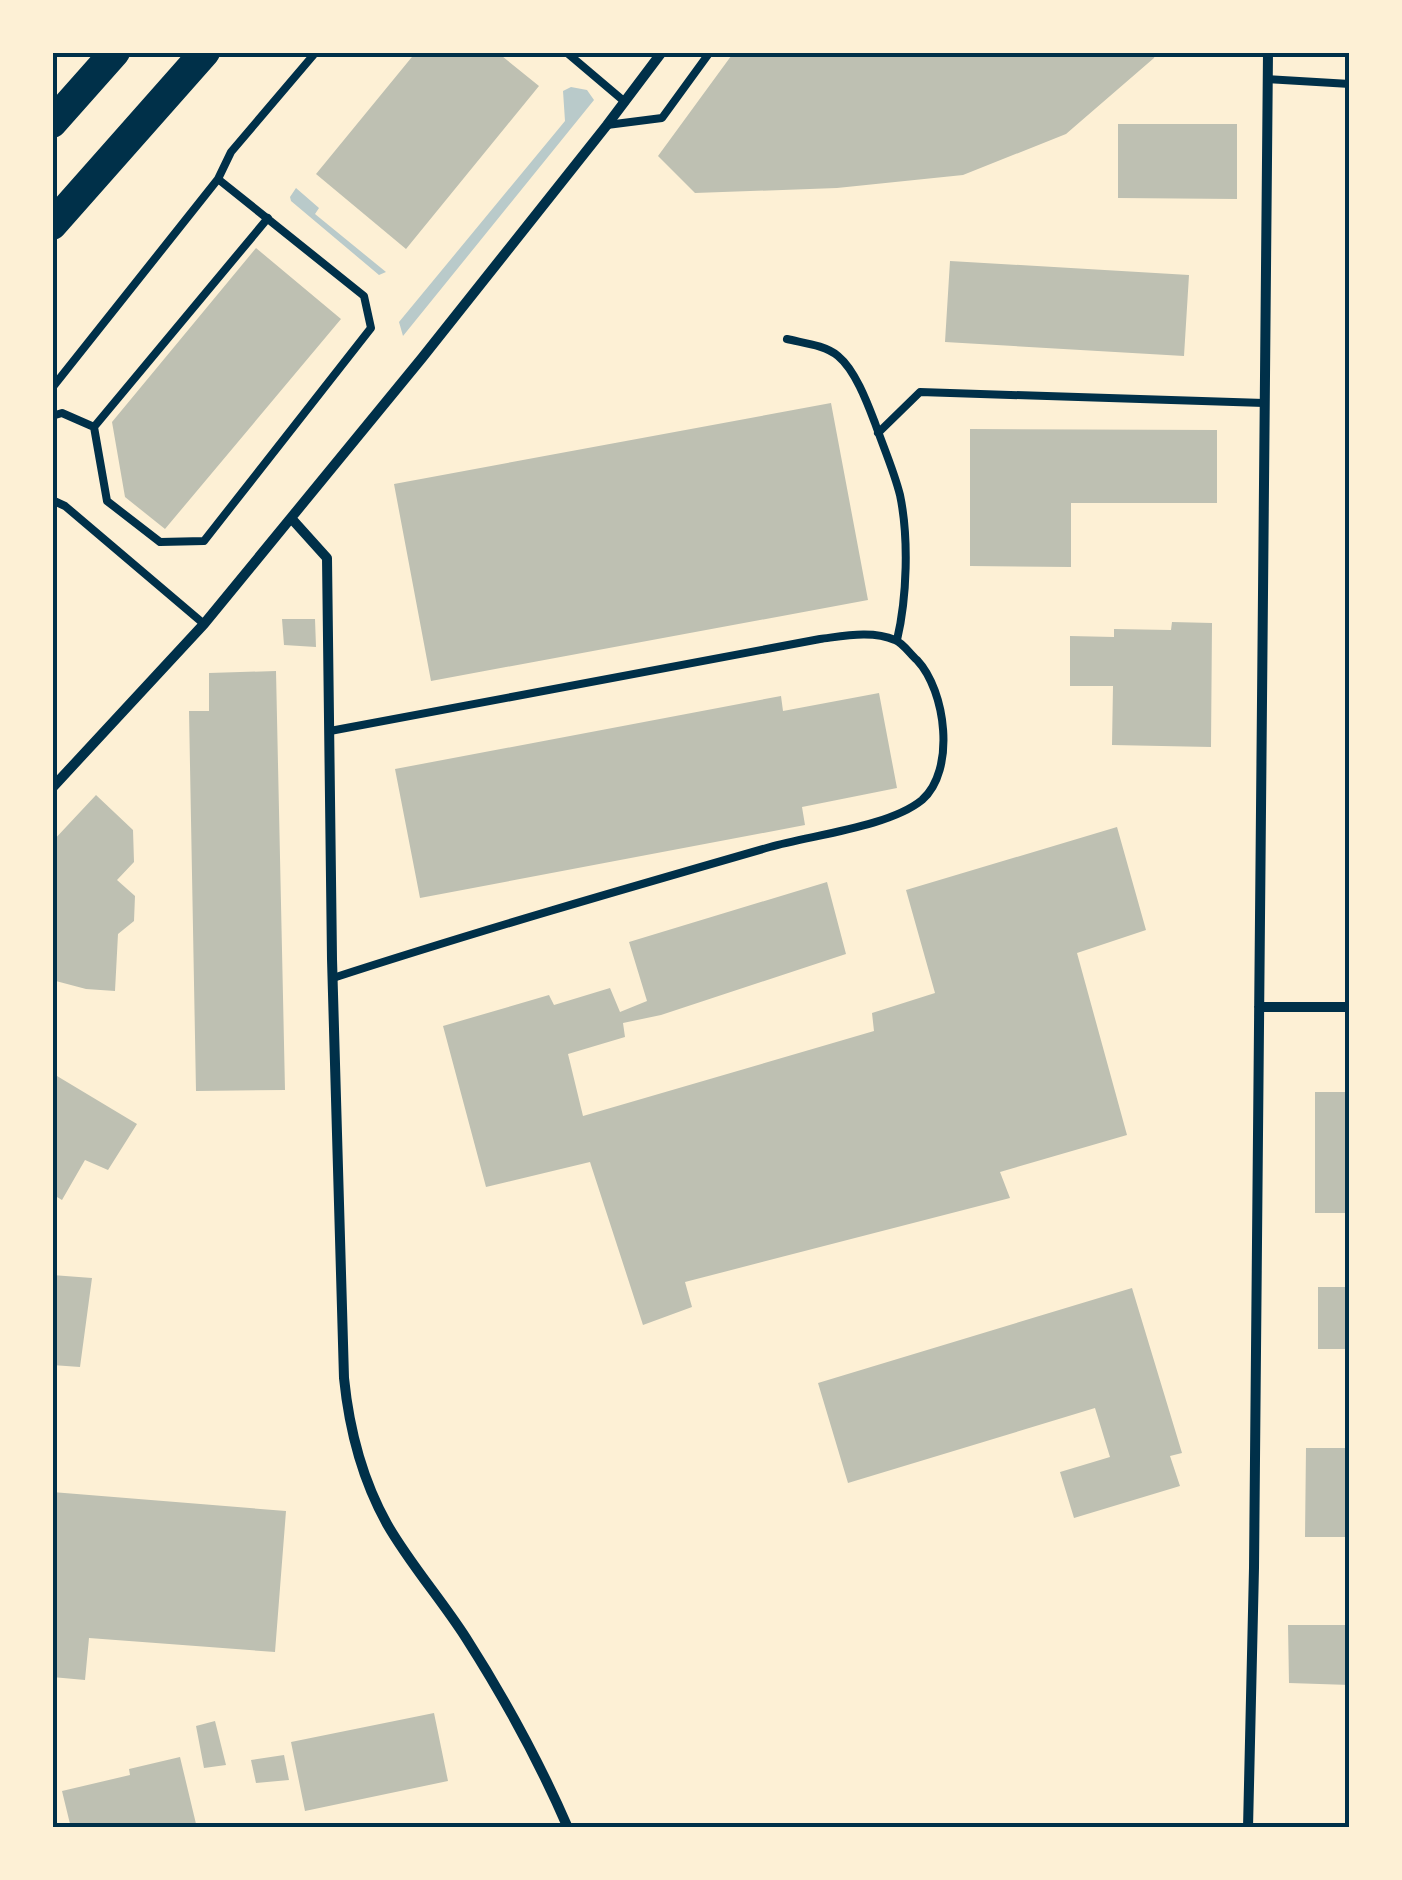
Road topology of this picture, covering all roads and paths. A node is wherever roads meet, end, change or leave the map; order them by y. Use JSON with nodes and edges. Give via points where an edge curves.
{"nodes":[{"id":1,"x":115,"y":52,"type":"edge"},
{"id":2,"x":206,"y":52,"type":"edge"},
{"id":3,"x":316,"y":52,"type":"edge"},
{"id":4,"x":566,"y":52,"type":"edge"},
{"id":5,"x":662,"y":52,"type":"edge"},
{"id":6,"x":710,"y":52,"type":"edge"},
{"id":7,"x":1268,"y":52,"type":"edge"},
{"id":8,"x":1267,"y":79,"type":"junction"},
{"id":9,"x":1350,"y":84,"type":"edge"},
{"id":10,"x":625,"y":102,"type":"junction"},
{"id":11,"x":52,"y":123,"type":"edge"},
{"id":12,"x":608,"y":125,"type":"junction"},
{"id":13,"x":218,"y":179,"type":"junction"},
{"id":14,"x":268,"y":218,"type":"junction"},
{"id":15,"x":52,"y":225,"type":"edge"},
{"id":16,"x":787,"y":340,"type":"dead end"},
{"id":17,"x":52,"y":388,"type":"edge"},
{"id":18,"x":1264,"y":403,"type":"junction"},
{"id":19,"x":52,"y":416,"type":"edge"},
{"id":20,"x":94,"y":427,"type":"junction"},
{"id":21,"x":878,"y":433,"type":"junction"},
{"id":22,"x":52,"y":500,"type":"edge"},
{"id":23,"x":291,"y":518,"type":"junction"},
{"id":24,"x":204,"y":624,"type":"junction"},
{"id":25,"x":897,"y":640,"type":"junction"},
{"id":26,"x":330,"y":731,"type":"junction"},
{"id":27,"x":52,"y":788,"type":"edge"},
{"id":28,"x":333,"y":978,"type":"junction"},
{"id":29,"x":1259,"y":1007,"type":"junction"},
{"id":30,"x":1350,"y":1007,"type":"edge"},
{"id":31,"x":568,"y":1828,"type":"edge"},
{"id":32,"x":1248,"y":1828,"type":"edge"}],
"edges":[{"from":1,"to":11,"type":"highway"},
{"from":2,"to":15,"type":"highway"},
{"from":3,"to":13,"type":"lane","via":[[231,152]]},
{"from":4,"to":10,"type":"lane"},
{"from":5,"to":10,"type":"street"},
{"from":6,"to":12,"type":"lane","via":[[662,118]]},
{"from":7,"to":8,"type":"street"},
{"from":8,"to":9,"type":"lane"},
{"from":8,"to":18,"type":"street"},
{"from":10,"to":12,"type":"street"},
{"from":12,"to":23,"type":"street"},
{"from":13,"to":14,"type":"lane"},
{"from":13,"to":17,"type":"lane"},
{"from":14,"to":20,"type":"lane"},
{"from":14,"to":20,"type":"lane","via":[[364,296],[371,328],[204,541],[160,542],[108,501]]},
{"from":16,"to":21,"type":"lane","via":[[838,355]]},
{"from":18,"to":21,"type":"lane","via":[[920,392]]},
{"from":18,"to":29,"type":"street"},
{"from":19,"to":20,"type":"lane"},
{"from":21,"to":25,"type":"lane","via":[[905,527]]},
{"from":22,"to":24,"type":"lane"},
{"from":23,"to":24,"type":"street"},
{"from":23,"to":26,"type":"street","via":[[327,558]]},
{"from":24,"to":27,"type":"street"},
{"from":25,"to":26,"type":"lane","via":[[865,634],[820,639]]},
{"from":25,"to":28,"type":"lane","via":[[925,669],[940,712],[941,768],[919,802],[889,817],[501,924]]},
{"from":26,"to":28,"type":"street"},
{"from":28,"to":31,"type":"street","via":[[344,1378],[360,1458],[388,1525],[523,1731]]},
{"from":29,"to":30,"type":"street"},
{"from":29,"to":32,"type":"street"}]}
